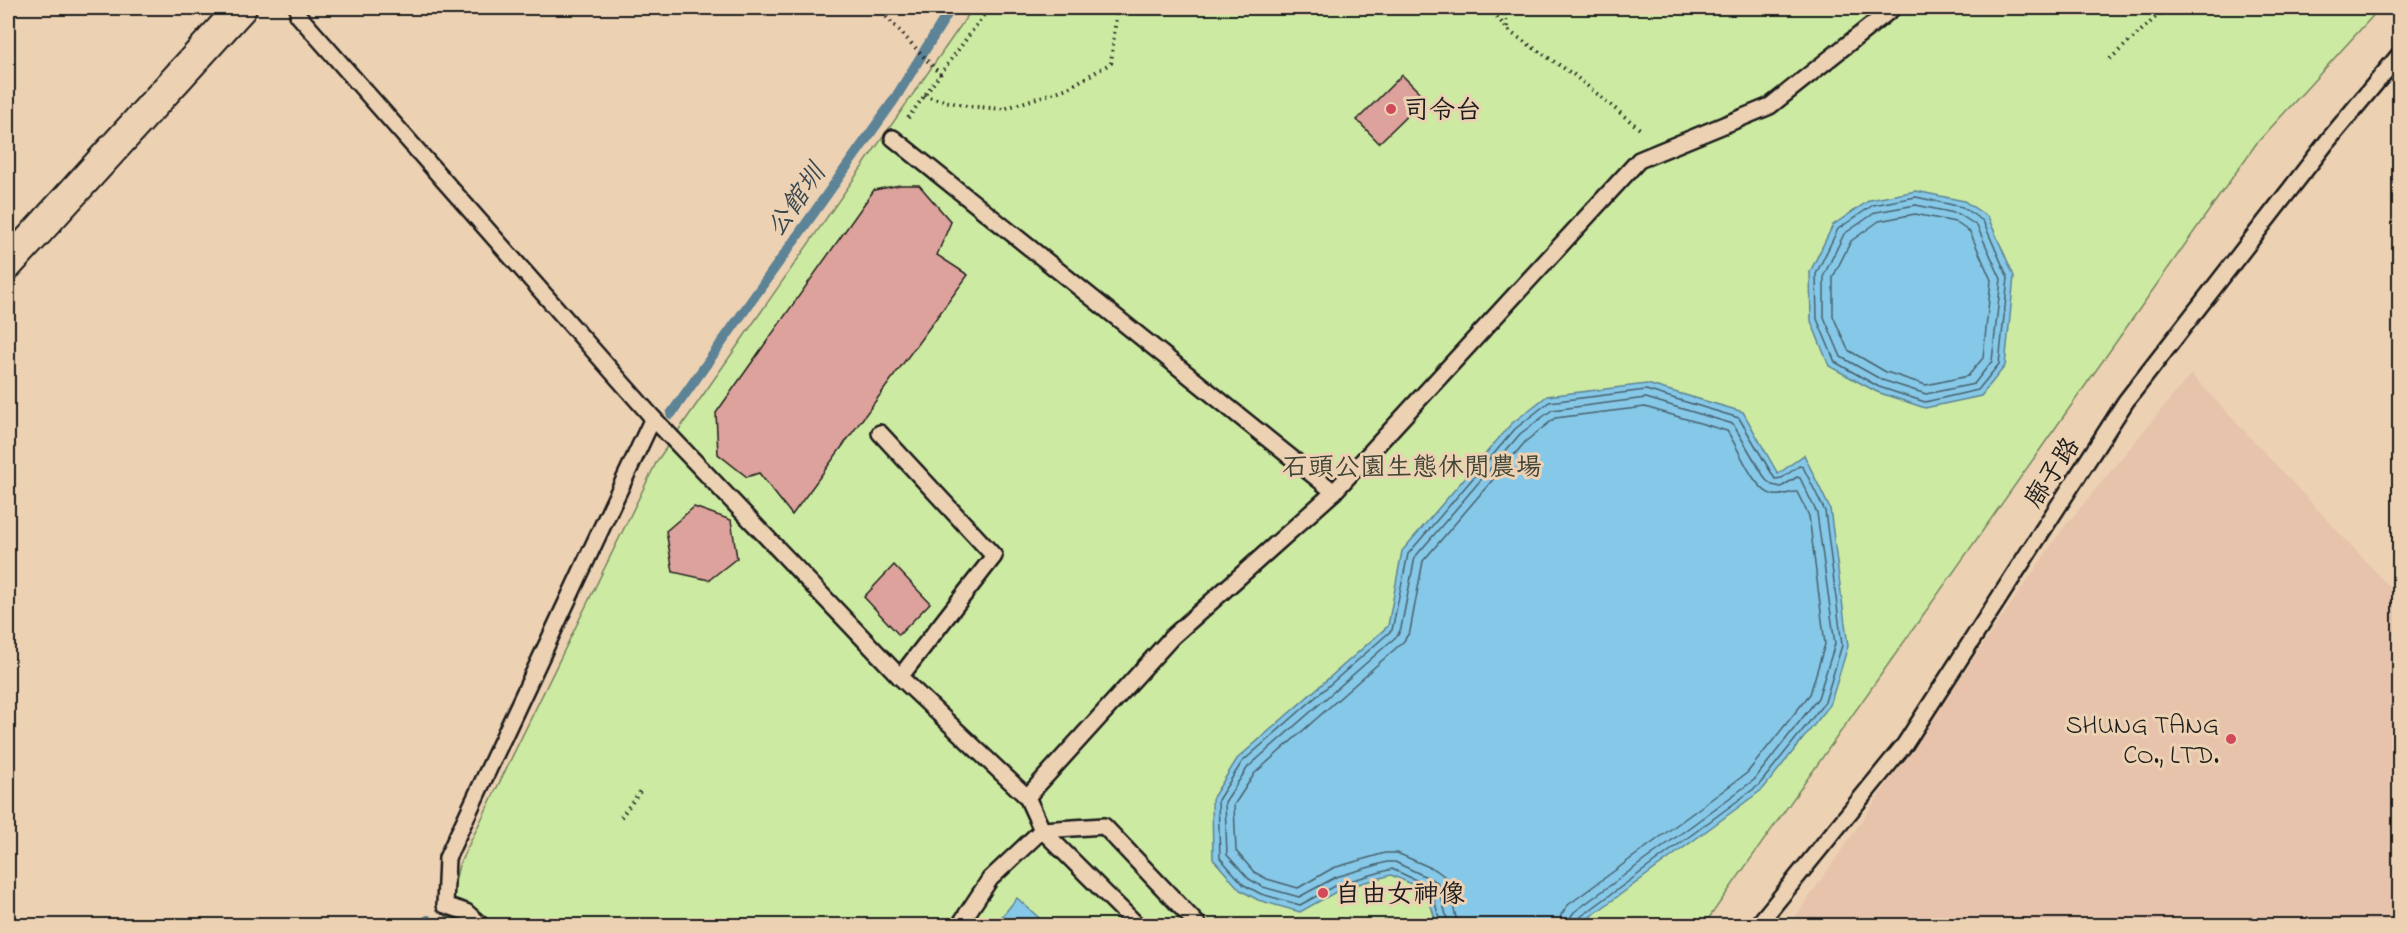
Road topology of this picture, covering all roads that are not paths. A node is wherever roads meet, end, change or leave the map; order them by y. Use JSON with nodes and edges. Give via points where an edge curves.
{"nodes":[{"id":1,"x":241,"y":8,"type":"edge"},
{"id":2,"x":1893,"y":8,"type":"edge"},
{"id":3,"x":298,"y":15,"type":"dead end"},
{"id":4,"x":2400,"y":54,"type":"edge"},
{"id":5,"x":893,"y":138,"type":"road end"},
{"id":6,"x":8,"y":264,"type":"edge"},
{"id":7,"x":653,"y":417,"type":"junction"},
{"id":8,"x":880,"y":433,"type":"dead end"},
{"id":9,"x":1334,"y":492,"type":"junction"},
{"id":10,"x":900,"y":677,"type":"junction"},
{"id":11,"x":1027,"y":796,"type":"junction"},
{"id":12,"x":1042,"y":830,"type":"junction"},
{"id":13,"x":480,"y":925,"type":"edge"},
{"id":14,"x":959,"y":926,"type":"edge"},
{"id":15,"x":1138,"y":926,"type":"edge"},
{"id":16,"x":1199,"y":926,"type":"edge"},
{"id":17,"x":1757,"y":926,"type":"edge"}],
"edges":[{"from":1,"to":6,"type":"street"},
{"from":2,"to":9,"type":"lane","via":[[1770,106],[1639,160]]},
{"from":3,"to":7,"type":"lane"},
{"from":4,"to":17,"type":"lane","name":"廍子路","via":[[2126,401],[1905,744]]},
{"from":5,"to":9,"type":"lane"},
{"from":7,"to":10,"type":"lane"},
{"from":7,"to":13,"type":"lane","via":[[447,858],[445,904],[466,912]]},
{"from":8,"to":10,"type":"lane","via":[[994,556]]},
{"from":9,"to":11,"type":"lane","via":[[1172,637]]},
{"from":10,"to":11,"type":"lane"},
{"from":11,"to":12,"type":"lane"},
{"from":12,"to":14,"type":"lane","via":[[990,879]]},
{"from":12,"to":15,"type":"lane"},
{"from":12,"to":16,"type":"lane","via":[[1104,826]]}]}
